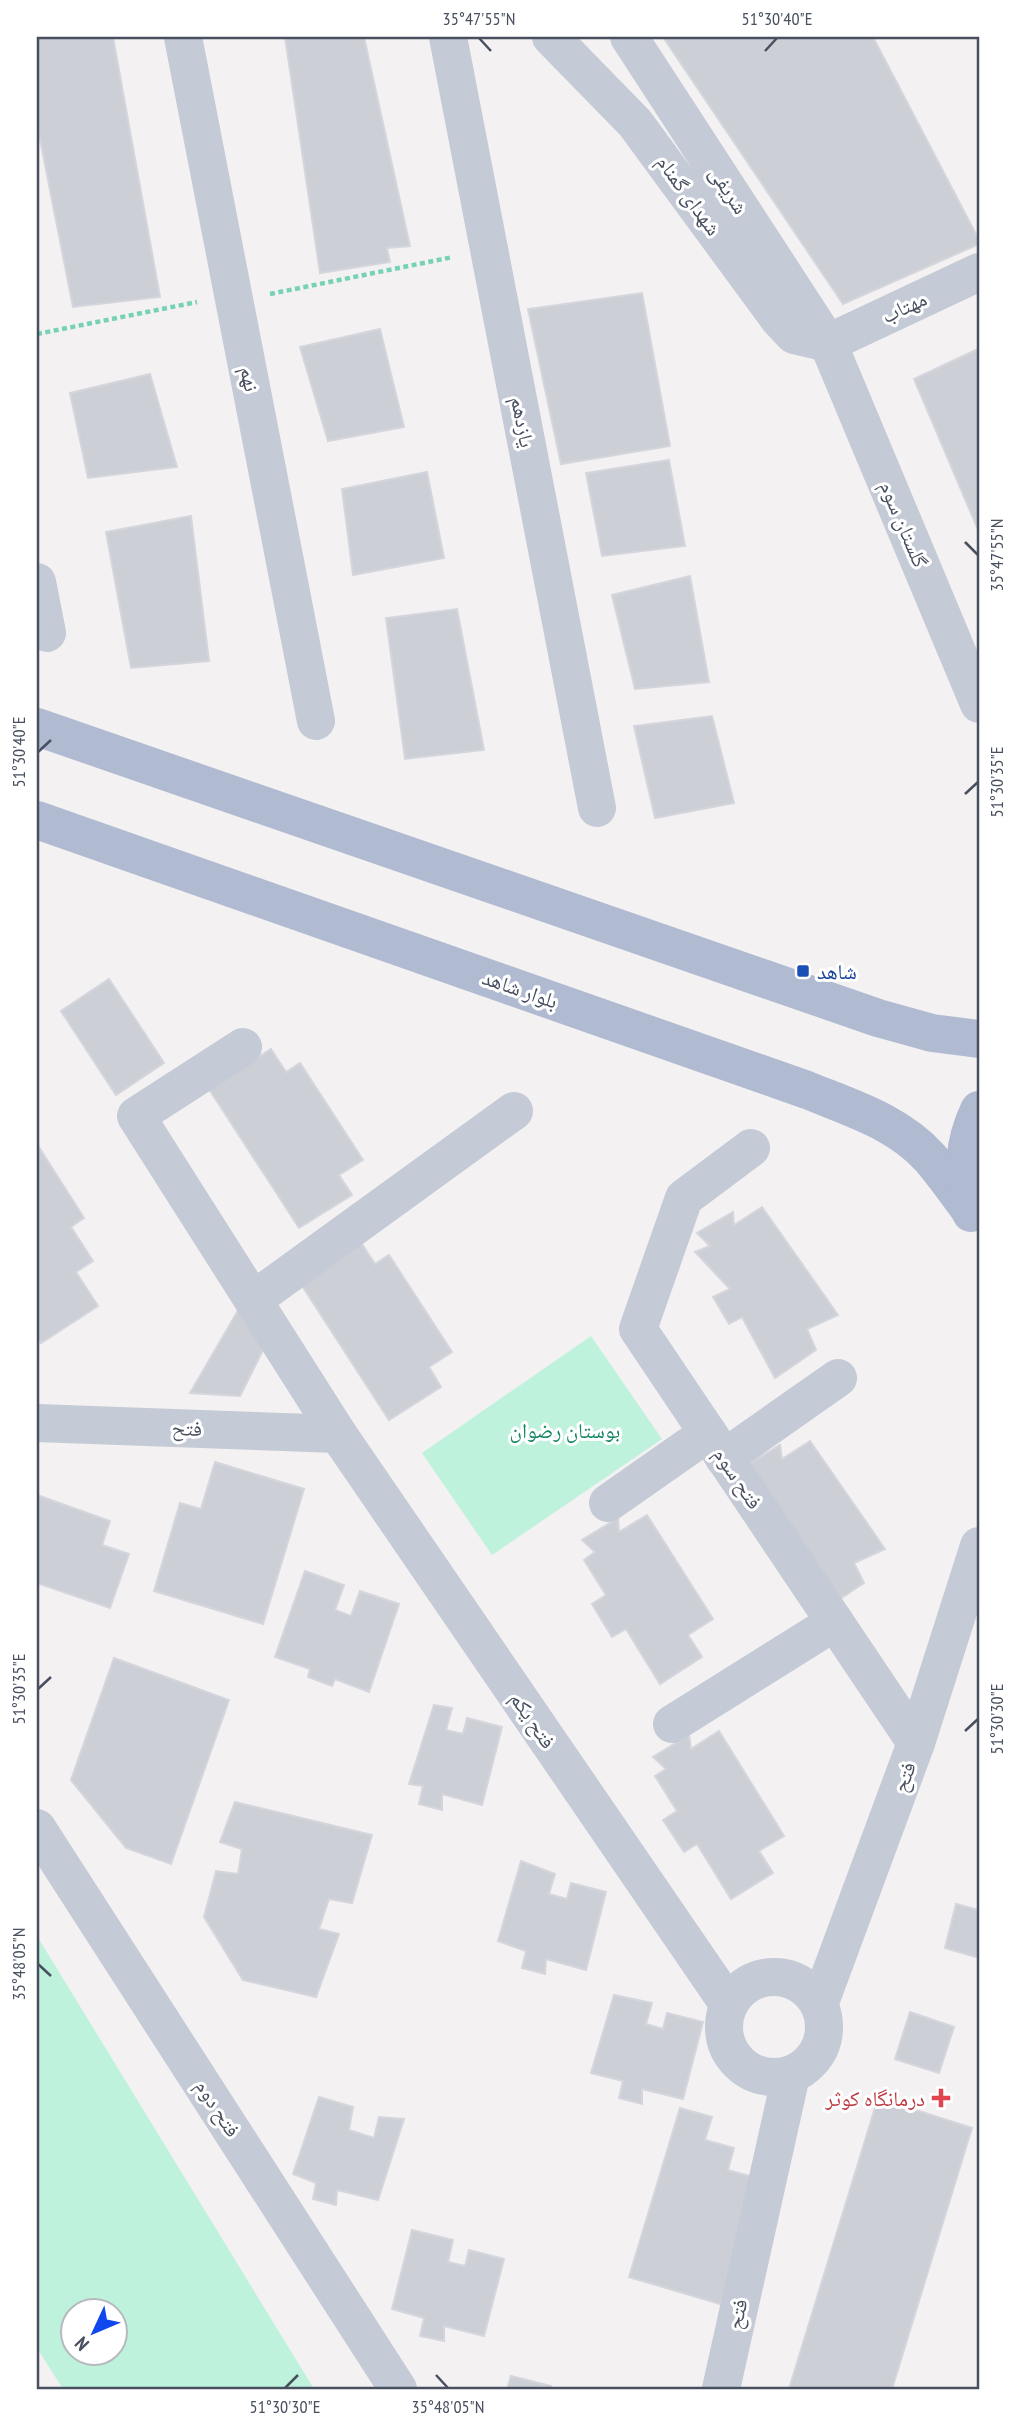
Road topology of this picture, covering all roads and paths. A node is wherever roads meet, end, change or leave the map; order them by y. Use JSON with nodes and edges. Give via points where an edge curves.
{"nodes":[{"id":1,"x":183,"y":37,"type":"edge"},
{"id":2,"x":448,"y":37,"type":"edge"},
{"id":3,"x":551,"y":37,"type":"edge"},
{"id":4,"x":629,"y":37,"type":"edge"},
{"id":5,"x":489,"y":250,"type":"junction"},
{"id":6,"x":979,"y":272,"type":"edge"},
{"id":7,"x":234,"y":298,"type":"junction"},
{"id":8,"x":37,"y":334,"type":"edge"},
{"id":9,"x":828,"y":343,"type":"junction"},
{"id":10,"x":37,"y":582,"type":"edge"},
{"id":11,"x":47,"y":633,"type":"dead end"},
{"id":12,"x":979,"y":704,"type":"edge"},
{"id":13,"x":316,"y":721,"type":"dead end"},
{"id":14,"x":37,"y":727,"type":"edge"},
{"id":15,"x":597,"y":808,"type":"dead end"},
{"id":16,"x":37,"y":820,"type":"edge"},
{"id":17,"x":979,"y":1039,"type":"edge"},
{"id":18,"x":243,"y":1047,"type":"dead end"},
{"id":19,"x":979,"y":1110,"type":"edge"},
{"id":20,"x":514,"y":1111,"type":"dead end"},
{"id":21,"x":751,"y":1149,"type":"dead end"},
{"id":22,"x":974,"y":1220,"type":"edge"},
{"id":23,"x":253,"y":1300,"type":"junction"},
{"id":24,"x":838,"y":1378,"type":"dead end"},
{"id":25,"x":37,"y":1423,"type":"edge"},
{"id":26,"x":338,"y":1434,"type":"junction"},
{"id":27,"x":716,"y":1446,"type":"junction"},
{"id":28,"x":608,"y":1503,"type":"dead end"},
{"id":29,"x":979,"y":1546,"type":"edge"},
{"id":30,"x":835,"y":1622,"type":"junction"},
{"id":31,"x":672,"y":1724,"type":"dead end"},
{"id":32,"x":916,"y":1744,"type":"junction"},
{"id":33,"x":37,"y":1828,"type":"edge"},
{"id":34,"x":819,"y":2005,"type":"junction"},
{"id":35,"x":729,"y":2006,"type":"junction"},
{"id":36,"x":791,"y":2075,"type":"junction"},
{"id":37,"x":398,"y":2389,"type":"edge"},
{"id":38,"x":721,"y":2389,"type":"edge"}],
"edges":[{"from":1,"to":7,"type":"street","name":"نهم"},
{"from":2,"to":5,"type":"street","name":"یازدهم"},
{"from":3,"to":9,"type":"street","name":"شهدای گمنام","via":[[635,123],[779,319],[794,335]]},
{"from":4,"to":9,"type":"street","name":"شریفی"},
{"from":5,"to":7,"type":"path"},
{"from":5,"to":15,"type":"street","name":"یازدهم"},
{"from":6,"to":9,"type":"street","name":"مهتاب"},
{"from":7,"to":8,"type":"path"},
{"from":7,"to":13,"type":"street","name":"نهم"},
{"from":9,"to":12,"type":"street","name":"گلستان سوم"},
{"from":10,"to":11,"type":"street"},
{"from":14,"to":17,"type":"main road","via":[[878,1018],[932,1033]]},
{"from":16,"to":22,"type":"main road","name":"بلوار شاهد","via":[[879,1119],[929,1157]]},
{"from":18,"to":23,"type":"street","name":"فتح یکم","via":[[136,1115]]},
{"from":19,"to":22,"type":"main road","via":[[964,1168]]},
{"from":20,"to":23,"type":"street"},
{"from":21,"to":27,"type":"street","name":"فتح سوم","via":[[684,1198],[638,1329]]},
{"from":23,"to":26,"type":"street","name":"فتح یکم"},
{"from":24,"to":27,"type":"street"},
{"from":25,"to":26,"type":"street","name":"فتح"},
{"from":26,"to":35,"type":"street","name":"فتح یکم"},
{"from":27,"to":28,"type":"street"},
{"from":27,"to":30,"type":"street","name":"فتح سوم"},
{"from":29,"to":32,"type":"street","name":"فتح"},
{"from":30,"to":31,"type":"street"},
{"from":30,"to":32,"type":"street","name":"فتح سوم"},
{"from":32,"to":34,"type":"street","name":"فتح"},
{"from":33,"to":37,"type":"street","name":"فتح دوم"},
{"from":34,"to":35,"type":"street","via":[[796,1982],[765,1977],[737,1992]]},
{"from":34,"to":36,"type":"street","via":[[824,2029],[817,2053]]},
{"from":35,"to":36,"type":"street","via":[[724,2037],[730,2053],[757,2074]]},
{"from":36,"to":38,"type":"street","name":"فتح"}]}
